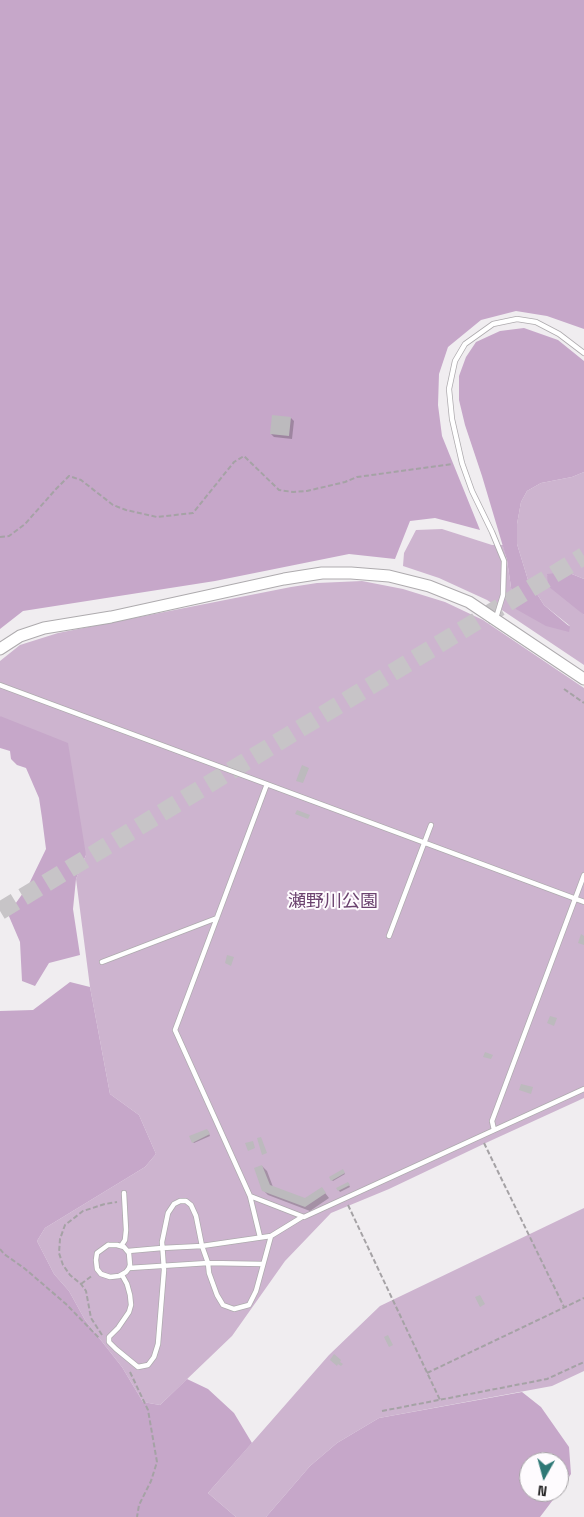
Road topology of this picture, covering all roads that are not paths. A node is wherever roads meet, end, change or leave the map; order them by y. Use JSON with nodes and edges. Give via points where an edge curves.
{"nodes":[{"id":1,"x":584,"y":353,"type":"edge"},
{"id":2,"x":496,"y":618,"type":"junction"},
{"id":3,"x":0,"y":649,"type":"edge"},
{"id":4,"x":584,"y":679,"type":"edge"},
{"id":5,"x":0,"y":685,"type":"edge"},
{"id":6,"x":267,"y":784,"type":"junction"},
{"id":7,"x":431,"y":825,"type":"dead end"},
{"id":8,"x":424,"y":842,"type":"junction"},
{"id":9,"x":584,"y":875,"type":"edge"},
{"id":10,"x":575,"y":899,"type":"junction"},
{"id":11,"x":584,"y":902,"type":"edge"},
{"id":12,"x":217,"y":918,"type":"junction"},
{"id":13,"x":389,"y":936,"type":"dead end"},
{"id":14,"x":102,"y":962,"type":"dead end"},
{"id":15,"x":584,"y":1089,"type":"edge"},
{"id":16,"x":494,"y":1130,"type":"junction"},
{"id":17,"x":124,"y":1193,"type":"dead end"},
{"id":18,"x":250,"y":1196,"type":"junction"},
{"id":19,"x":303,"y":1216,"type":"junction"},
{"id":20,"x":271,"y":1236,"type":"junction"},
{"id":21,"x":260,"y":1237,"type":"junction"},
{"id":22,"x":121,"y":1246,"type":"junction"},
{"id":23,"x":202,"y":1246,"type":"junction"},
{"id":24,"x":162,"y":1248,"type":"junction"},
{"id":25,"x":128,"y":1251,"type":"junction"},
{"id":26,"x":208,"y":1263,"type":"junction"},
{"id":27,"x":263,"y":1264,"type":"junction"},
{"id":28,"x":164,"y":1265,"type":"junction"},
{"id":29,"x":129,"y":1268,"type":"junction"},
{"id":30,"x":122,"y":1274,"type":"junction"}],
"edges":[{"from":1,"to":2,"type":"lane","via":[[536,322],[517,319],[493,324],[465,344],[454,361],[450,389],[452,419],[462,463],[504,562],[503,595]]},
{"from":2,"to":3,"type":"street","via":[[469,602],[430,586],[389,576],[322,573],[44,628],[20,636]]},
{"from":2,"to":4,"type":"street"},
{"from":5,"to":6,"type":"lane"},
{"from":6,"to":8,"type":"lane"},
{"from":6,"to":12,"type":"lane"},
{"from":7,"to":8,"type":"lane"},
{"from":8,"to":10,"type":"lane"},
{"from":8,"to":13,"type":"lane"},
{"from":9,"to":10,"type":"lane"},
{"from":10,"to":11,"type":"lane"},
{"from":10,"to":16,"type":"lane","via":[[492,1121]]},
{"from":12,"to":14,"type":"lane"},
{"from":12,"to":18,"type":"lane","via":[[175,1030]]},
{"from":15,"to":16,"type":"lane"},
{"from":16,"to":19,"type":"lane"},
{"from":17,"to":22,"type":"lane","via":[[126,1230]]},
{"from":18,"to":19,"type":"lane"},
{"from":18,"to":21,"type":"lane"},
{"from":19,"to":20,"type":"lane"},
{"from":20,"to":21,"type":"lane"},
{"from":20,"to":27,"type":"lane"},
{"from":21,"to":23,"type":"lane"},
{"from":22,"to":25,"type":"lane"},
{"from":22,"to":30,"type":"lane","via":[[108,1245],[97,1253],[96,1260],[101,1274]]},
{"from":23,"to":24,"type":"lane"},
{"from":23,"to":24,"type":"lane","via":[[191,1205],[180,1201],[168,1213]]},
{"from":23,"to":26,"type":"lane"},
{"from":24,"to":25,"type":"lane"},
{"from":24,"to":28,"type":"lane"},
{"from":25,"to":29,"type":"lane"},
{"from":26,"to":27,"type":"lane"},
{"from":26,"to":27,"type":"lane","via":[[216,1295],[223,1305],[234,1309],[249,1304]]},
{"from":26,"to":28,"type":"lane"},
{"from":28,"to":29,"type":"lane"},
{"from":28,"to":30,"type":"lane","via":[[158,1344],[148,1365],[138,1367],[108,1344],[109,1336],[118,1328],[131,1305]]},
{"from":29,"to":30,"type":"lane"}]}
